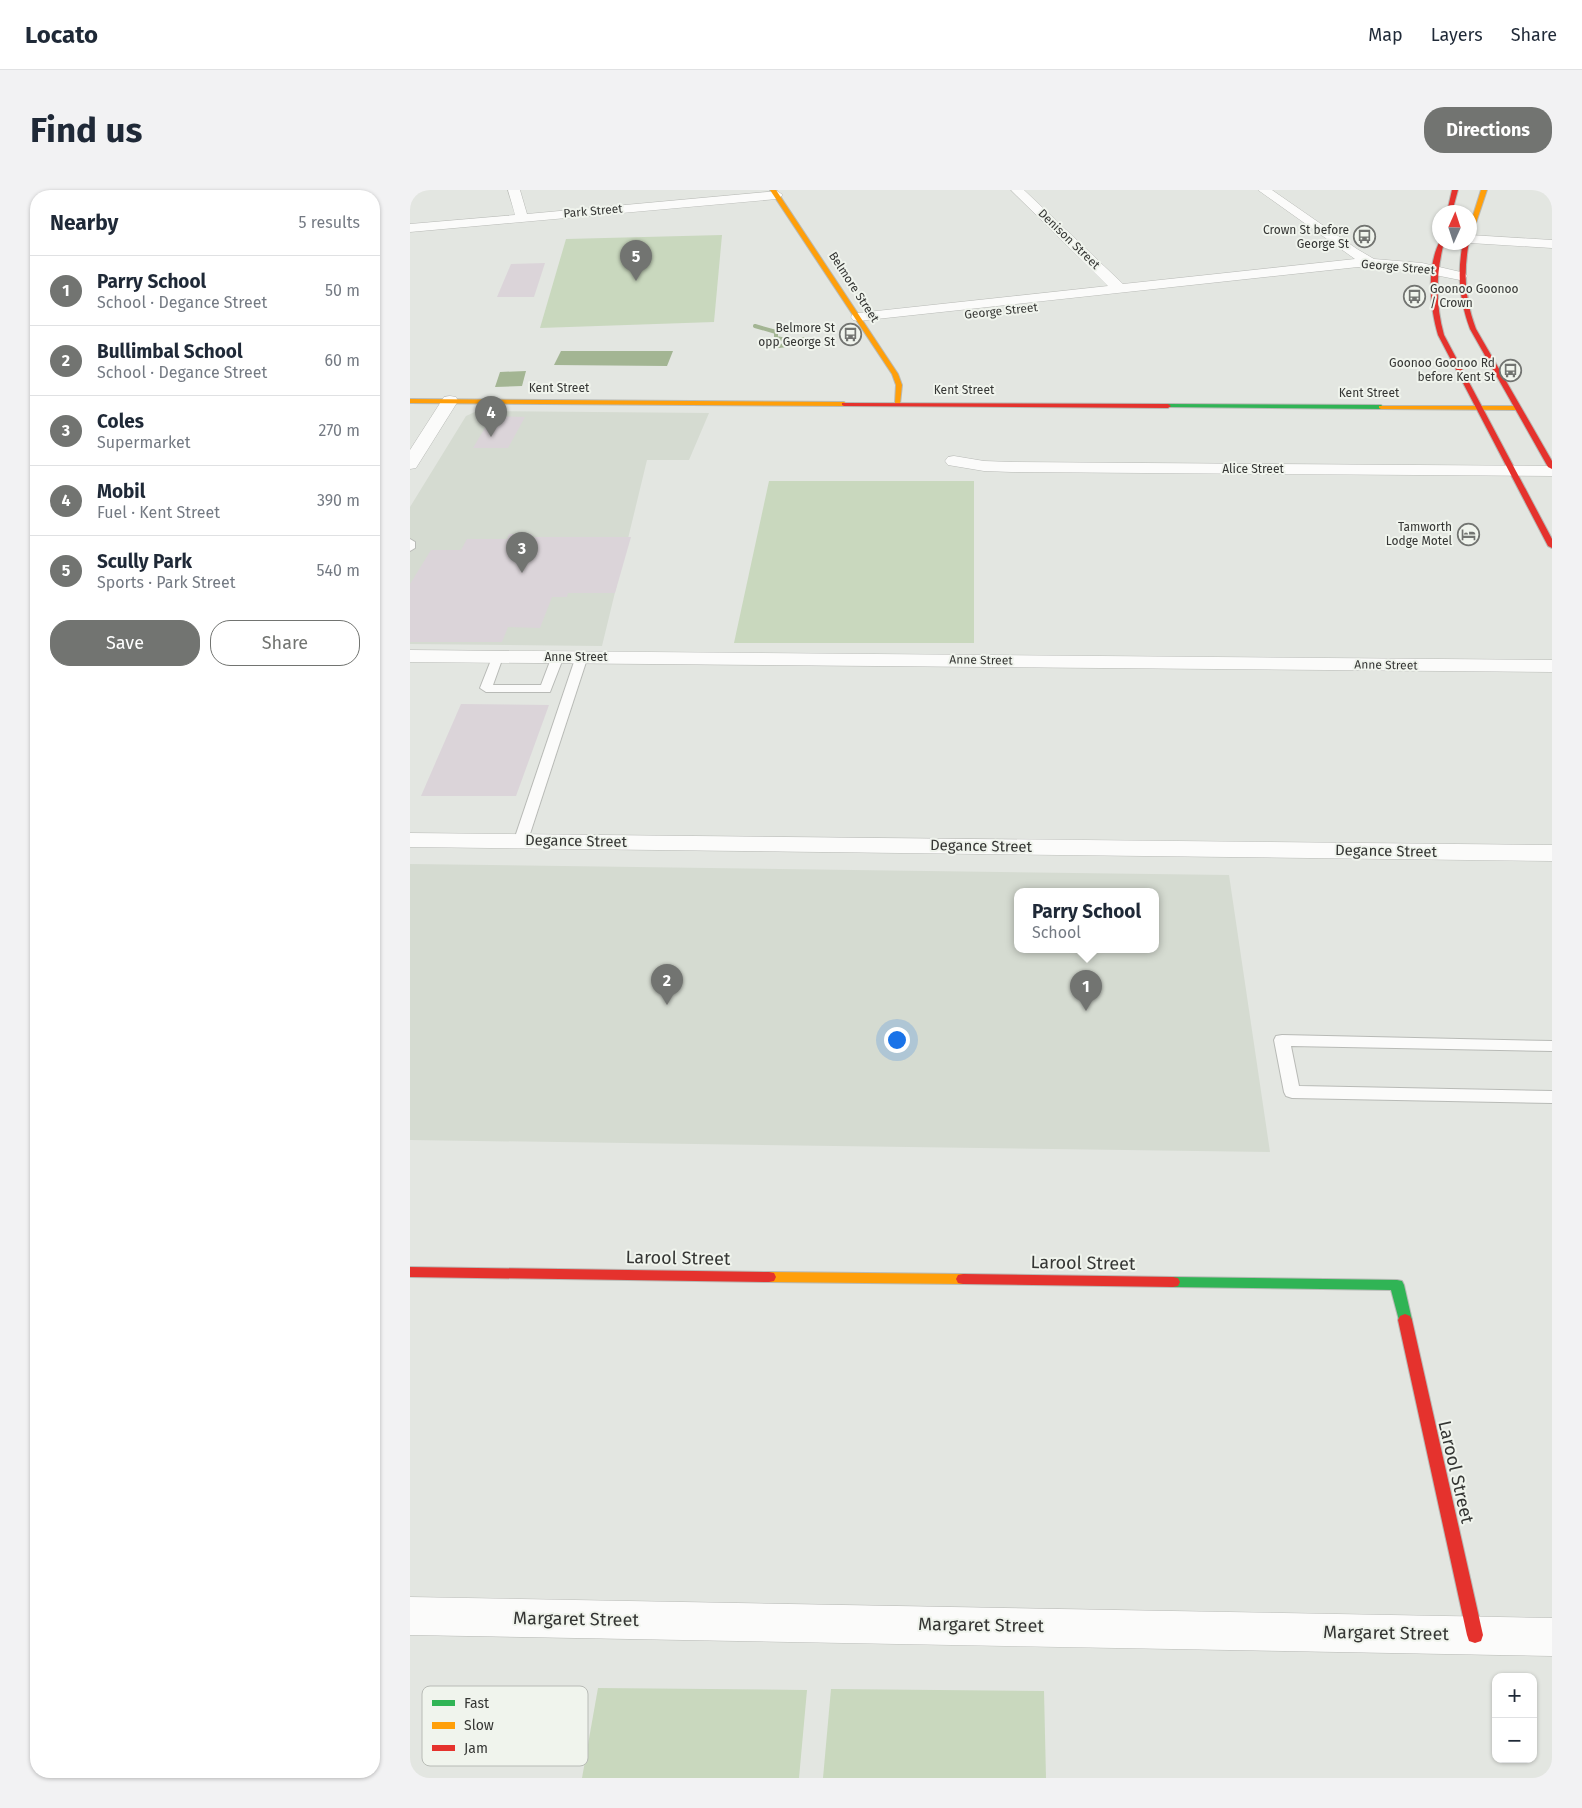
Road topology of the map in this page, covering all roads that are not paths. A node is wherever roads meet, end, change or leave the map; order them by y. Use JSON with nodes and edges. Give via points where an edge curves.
{"nodes":[{"id":1,"x":514,"y":190,"type":"edge"},
{"id":2,"x":1017,"y":190,"type":"edge"},
{"id":3,"x":1264,"y":190,"type":"edge"},
{"id":4,"x":1455,"y":190,"type":"edge"},
{"id":5,"x":1484,"y":190,"type":"edge"},
{"id":6,"x":775,"y":192,"type":"edge"},
{"id":7,"x":1451,"y":205,"type":"edge"},
{"id":8,"x":1477,"y":211,"type":"edge"},
{"id":9,"x":522,"y":217,"type":"junction"},
{"id":10,"x":410,"y":228,"type":"edge"},
{"id":11,"x":1477,"y":239,"type":"edge"},
{"id":12,"x":1552,"y":244,"type":"edge"},
{"id":13,"x":1366,"y":245,"type":"dead end"},
{"id":14,"x":1439,"y":250,"type":"edge"},
{"id":15,"x":1465,"y":250,"type":"edge"},
{"id":16,"x":1377,"y":267,"type":"junction"},
{"id":17,"x":1433,"y":273,"type":"junction"},
{"id":18,"x":1460,"y":276,"type":"junction"},
{"id":19,"x":1120,"y":289,"type":"junction"},
{"id":20,"x":860,"y":321,"type":"junction"},
{"id":21,"x":410,"y":401,"type":"edge"},
{"id":22,"x":450,"y":401,"type":"junction"},
{"id":23,"x":898,"y":404,"type":"junction"},
{"id":24,"x":1479,"y":407,"type":"junction"},
{"id":25,"x":1518,"y":408,"type":"junction"},
{"id":26,"x":954,"y":461,"type":"dead end"},
{"id":27,"x":410,"y":464,"type":"edge"},
{"id":28,"x":1552,"y":469,"type":"edge"},
{"id":29,"x":1512,"y":471,"type":"junction"},
{"id":30,"x":410,"y":542,"type":"edge"},
{"id":31,"x":1552,"y":546,"type":"edge"},
{"id":32,"x":410,"y":548,"type":"edge"},
{"id":33,"x":410,"y":656,"type":"edge"},
{"id":34,"x":558,"y":656,"type":"junction"},
{"id":35,"x":582,"y":656,"type":"junction"},
{"id":36,"x":498,"y":657,"type":"junction"},
{"id":37,"x":1552,"y":666,"type":"edge"},
{"id":38,"x":410,"y":840,"type":"edge"},
{"id":39,"x":520,"y":840,"type":"junction"},
{"id":40,"x":1552,"y":853,"type":"edge"},
{"id":41,"x":1552,"y":1046,"type":"edge"},
{"id":42,"x":1552,"y":1097,"type":"edge"},
{"id":43,"x":410,"y":1272,"type":"edge"},
{"id":44,"x":410,"y":1616,"type":"edge"},
{"id":45,"x":1475,"y":1635,"type":"junction"},
{"id":46,"x":1552,"y":1637,"type":"edge"}],
"edges":[{"from":1,"to":9,"type":"street"},
{"from":2,"to":19,"type":"street","name":"Denison Street"},
{"from":3,"to":16,"type":"street"},
{"from":4,"to":7,"type":"street"},
{"from":5,"to":8,"type":"street"},
{"from":6,"to":9,"type":"street","name":"Park Street"},
{"from":6,"to":20,"type":"street","name":"Belmore Street"},
{"from":9,"to":10,"type":"street","name":"Park Street"},
{"from":11,"to":12,"type":"street"},
{"from":13,"to":16,"type":"street","via":[[1374,250]]},
{"from":14,"to":17,"type":"street"},
{"from":15,"to":18,"type":"street"},
{"from":16,"to":17,"type":"street","name":"George Street"},
{"from":16,"to":19,"type":"street","name":"George Street"},
{"from":16,"to":20,"type":"street","name":"George Street"},
{"from":17,"to":18,"type":"street","name":"George Street"},
{"from":17,"to":24,"type":"street","via":[[1433,315]]},
{"from":18,"to":25,"type":"street","via":[[1460,292],[1473,329]]},
{"from":19,"to":20,"type":"street","name":"George Street"},
{"from":20,"to":23,"type":"street","name":"Belmore Street","via":[[898,380]]},
{"from":21,"to":22,"type":"street","name":"Kent Street"},
{"from":22,"to":23,"type":"street","name":"Kent Street"},
{"from":22,"to":27,"type":"street"},
{"from":23,"to":24,"type":"street","name":"Kent Street"},
{"from":24,"to":25,"type":"street","name":"Kent Street"},
{"from":24,"to":29,"type":"street"},
{"from":25,"to":28,"type":"street"},
{"from":26,"to":29,"type":"street","name":"Alice Street","via":[[1012,467]]},
{"from":28,"to":29,"type":"street","name":"Alice Street"},
{"from":29,"to":31,"type":"street"},
{"from":30,"to":32,"type":"lane"},
{"from":33,"to":36,"type":"street","name":"Anne Street"},
{"from":34,"to":35,"type":"street","name":"Anne Street"},
{"from":34,"to":36,"type":"street","name":"Anne Street"},
{"from":34,"to":36,"type":"lane","via":[[546,689],[486,688]]},
{"from":35,"to":37,"type":"street","name":"Anne Street"},
{"from":35,"to":39,"type":"lane"},
{"from":38,"to":39,"type":"street","name":"Degance Street"},
{"from":39,"to":40,"type":"street","name":"Degance Street"},
{"from":41,"to":42,"type":"lane","via":[[1282,1040],[1292,1092]]},
{"from":43,"to":45,"type":"street","name":"Larool Street","via":[[1397,1284]]},
{"from":44,"to":45,"type":"street","name":"Margaret Street"},
{"from":45,"to":46,"type":"street","name":"Margaret Street"}]}
